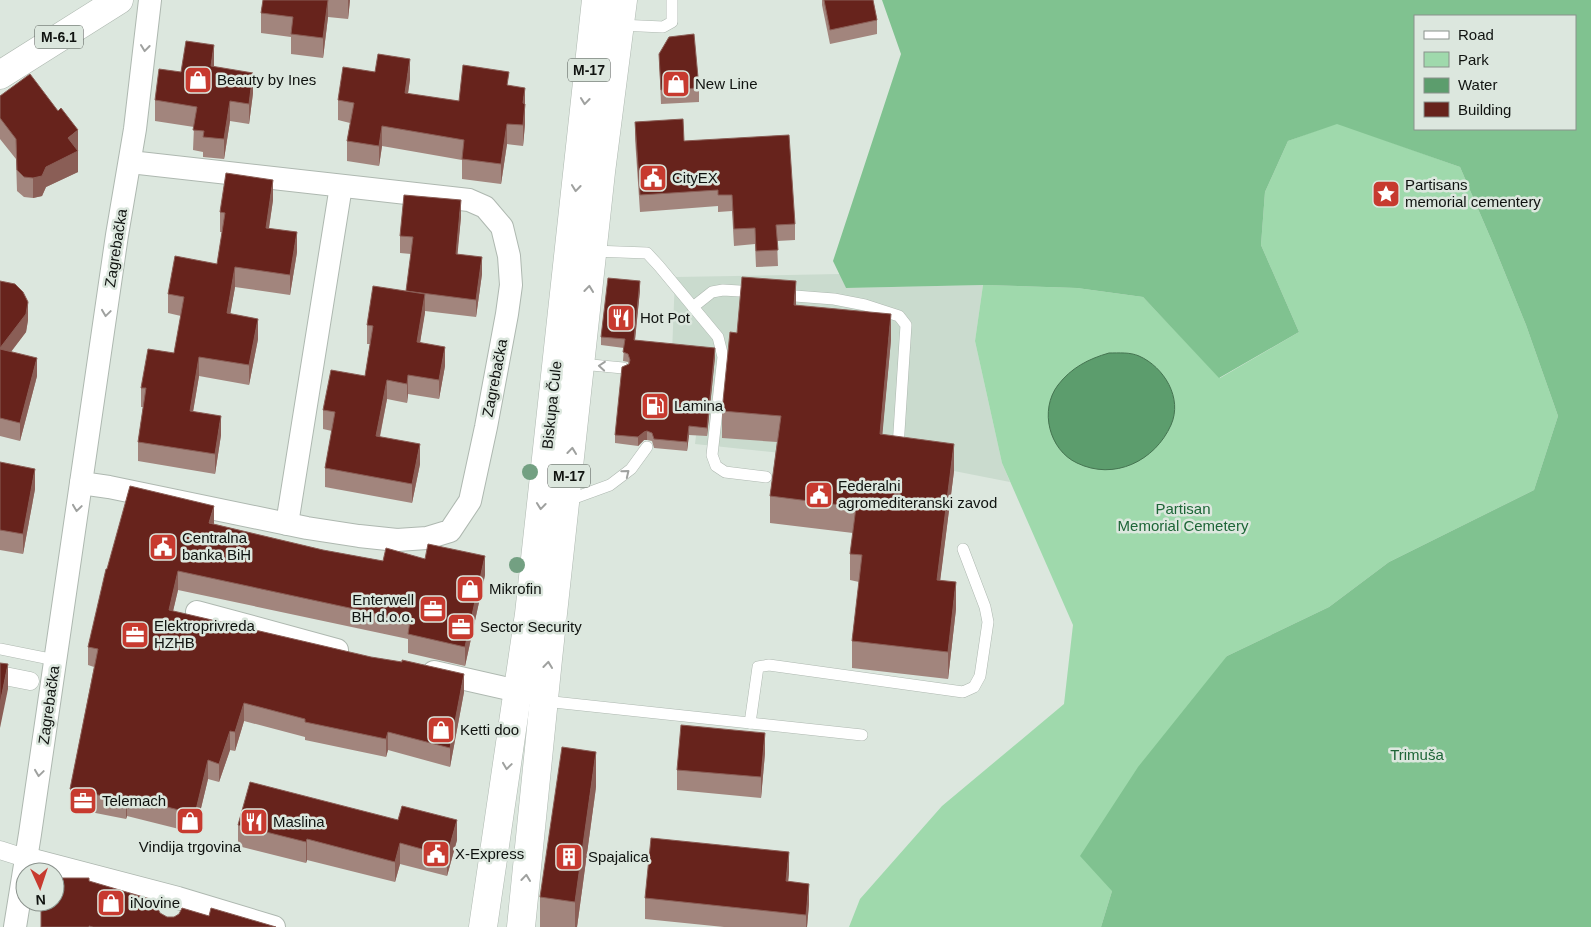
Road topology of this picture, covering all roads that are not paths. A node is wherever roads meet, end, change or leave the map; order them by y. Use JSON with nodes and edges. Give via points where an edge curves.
{"nodes":[{"id":1,"x":119,"y":0,"type":"edge"},
{"id":2,"x":150,"y":0,"type":"edge"},
{"id":3,"x":596,"y":0,"type":"edge"},
{"id":4,"x":672,"y":0,"type":"edge"},
{"id":5,"x":621,"y":13,"type":"edge"},
{"id":6,"x":0,"y":75,"type":"edge"},
{"id":7,"x":130,"y":162,"type":"junction"},
{"id":8,"x":341,"y":186,"type":"junction"},
{"id":9,"x":593,"y":251,"type":"junction"},
{"id":10,"x":693,"y":308,"type":"junction"},
{"id":11,"x":581,"y":364,"type":"junction"},
{"id":12,"x":623,"y":368,"type":"edge"},
{"id":13,"x":647,"y":447,"type":"dead end"},
{"id":14,"x":898,"y":447,"type":"edge"},
{"id":15,"x":766,"y":477,"type":"dead end"},
{"id":16,"x":81,"y":483,"type":"junction"},
{"id":17,"x":566,"y":501,"type":"junction"},
{"id":18,"x":287,"y":524,"type":"junction"},
{"id":19,"x":963,"y":550,"type":"dead end"},
{"id":20,"x":197,"y":612,"type":"dead end"},
{"id":21,"x":0,"y":649,"type":"edge"},
{"id":22,"x":359,"y":655,"type":"edge"},
{"id":23,"x":55,"y":660,"type":"junction"},
{"id":24,"x":414,"y":668,"type":"edge"},
{"id":25,"x":0,"y":675,"type":"edge"},
{"id":26,"x":30,"y":681,"type":"dead end"},
{"id":27,"x":518,"y":691,"type":"junction"},
{"id":28,"x":544,"y":701,"type":"junction"},
{"id":29,"x":750,"y":723,"type":"junction"},
{"id":30,"x":862,"y":735,"type":"dead end"},
{"id":31,"x":0,"y":850,"type":"edge"},
{"id":32,"x":25,"y":858,"type":"junction"},
{"id":33,"x":15,"y":927,"type":"edge"},
{"id":34,"x":274,"y":927,"type":"edge"},
{"id":35,"x":483,"y":927,"type":"edge"},
{"id":36,"x":521,"y":927,"type":"edge"}],
"edges":[{"from":1,"to":6,"type":"main road","number":"M-6.1"},
{"from":2,"to":7,"type":"street","name":"Zagrebačka","one_way":true},
{"from":3,"to":27,"type":"main road","name":"Biskupa Čule","number":"M-17","one_way":true},
{"from":4,"to":5,"type":"lane","via":[[672,22],[663,27]]},
{"from":5,"to":9,"type":"main road","name":"Biskupa Čule","number":"M-17"},
{"from":7,"to":8,"type":"street","name":"Zagrebačka"},
{"from":7,"to":16,"type":"street","name":"Zagrebačka","one_way":true},
{"from":8,"to":18,"type":"street"},
{"from":8,"to":18,"type":"street","name":"Zagrebačka","via":[[469,200],[485,207],[502,227],[509,256],[511,285],[507,314],[470,501],[450,531],[427,538],[397,540]]},
{"from":9,"to":10,"type":"lane","via":[[646,253]]},
{"from":11,"to":9,"type":"main road","name":"Biskupa Čule","number":"M-17","one_way":true},
{"from":10,"to":14,"type":"lane","via":[[712,292],[723,290],[834,299],[899,316],[906,324]]},
{"from":10,"to":15,"type":"lane","via":[[718,337],[723,357],[712,455],[716,466],[725,472]]},
{"from":12,"to":11,"type":"lane","one_way":true},
{"from":17,"to":11,"type":"main road","name":"Biskupa Čule","number":"M-17","one_way":true},
{"from":17,"to":13,"type":"lane","one_way":true,"via":[[610,485],[631,469]]},
{"from":16,"to":18,"type":"street","name":"Zagrebačka"},
{"from":16,"to":23,"type":"street","name":"Zagrebačka","one_way":true},
{"from":28,"to":17,"type":"main road","name":"Biskupa Čule","number":"M-17","one_way":true},
{"from":19,"to":29,"type":"lane","via":[[988,622],[980,676],[974,687],[963,692],[770,665],[758,667]]},
{"from":20,"to":22,"type":"street"},
{"from":21,"to":23,"type":"lane"},
{"from":23,"to":32,"type":"street","name":"Zagrebačka","one_way":true},
{"from":24,"to":27,"type":"street"},
{"from":25,"to":26,"type":"street"},
{"from":27,"to":35,"type":"main road","name":"Biskupa Čule","number":"M-17","one_way":true},
{"from":28,"to":29,"type":"lane"},
{"from":36,"to":28,"type":"main road","name":"Biskupa Čule","number":"M-17","one_way":true},
{"from":29,"to":30,"type":"lane"},
{"from":31,"to":32,"type":"street"},
{"from":32,"to":33,"type":"street","name":"Zagrebačka"},
{"from":32,"to":34,"type":"street","via":[[176,907]]}]}
